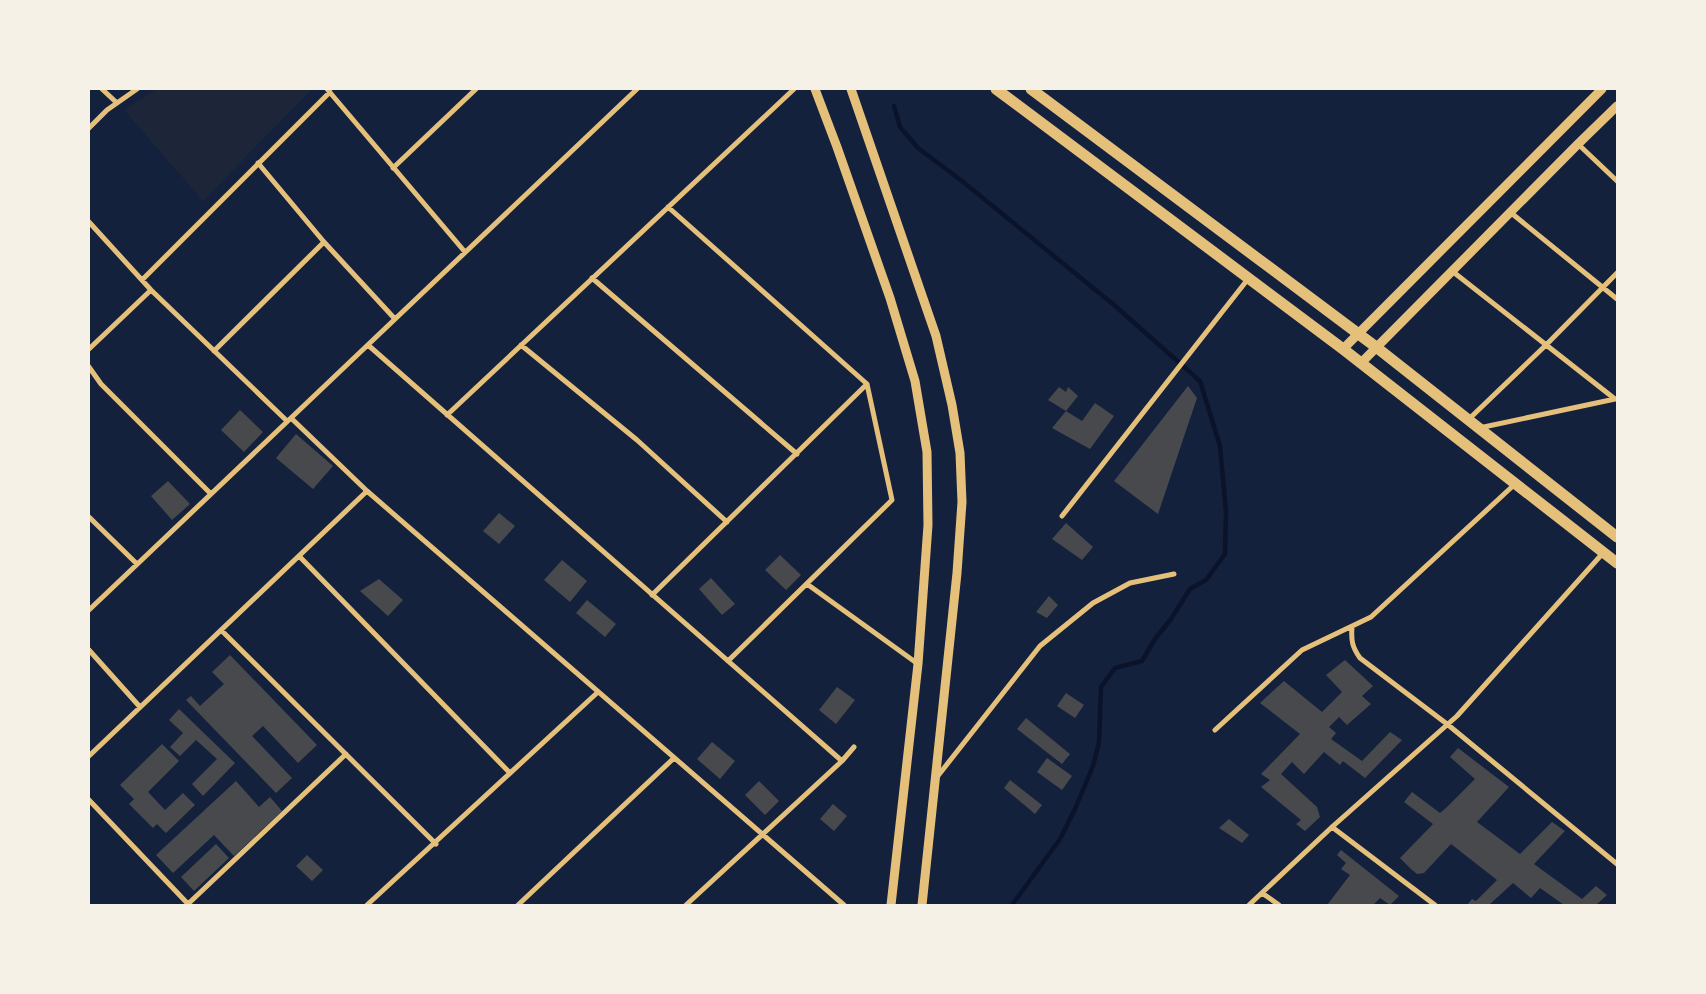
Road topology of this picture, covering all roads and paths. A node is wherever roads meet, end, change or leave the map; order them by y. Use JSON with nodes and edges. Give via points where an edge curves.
{"nodes":[{"id":1,"x":102,"y":89,"type":"edge"},
{"id":2,"x":137,"y":89,"type":"edge"},
{"id":3,"x":637,"y":89,"type":"edge"},
{"id":4,"x":794,"y":89,"type":"edge"},
{"id":5,"x":815,"y":89,"type":"edge"},
{"id":6,"x":851,"y":89,"type":"edge"},
{"id":7,"x":996,"y":89,"type":"edge"},
{"id":8,"x":1030,"y":89,"type":"edge"},
{"id":9,"x":1602,"y":89,"type":"edge"},
{"id":10,"x":329,"y":90,"type":"edge"},
{"id":11,"x":472,"y":90,"type":"edge"},
{"id":12,"x":117,"y":103,"type":"junction"},
{"id":13,"x":1617,"y":106,"type":"edge"},
{"id":14,"x":89,"y":128,"type":"edge"},
{"id":15,"x":1578,"y":144,"type":"junction"},
{"id":16,"x":258,"y":163,"type":"junction"},
{"id":17,"x":393,"y":168,"type":"junction"},
{"id":18,"x":1617,"y":181,"type":"edge"},
{"id":19,"x":668,"y":207,"type":"junction"},
{"id":20,"x":1510,"y":212,"type":"junction"},
{"id":21,"x":89,"y":222,"type":"edge"},
{"id":22,"x":324,"y":242,"type":"junction"},
{"id":23,"x":465,"y":252,"type":"junction"},
{"id":24,"x":1452,"y":271,"type":"junction"},
{"id":25,"x":1617,"y":273,"type":"edge"},
{"id":26,"x":592,"y":278,"type":"junction"},
{"id":27,"x":1249,"y":278,"type":"junction"},
{"id":28,"x":142,"y":280,"type":"junction"},
{"id":29,"x":1603,"y":287,"type":"junction"},
{"id":30,"x":151,"y":290,"type":"junction"},
{"id":31,"x":1617,"y":299,"type":"edge"},
{"id":32,"x":395,"y":319,"type":"junction"},
{"id":33,"x":1358,"y":334,"type":"junction"},
{"id":34,"x":1547,"y":344,"type":"junction"},
{"id":35,"x":368,"y":345,"type":"junction"},
{"id":36,"x":521,"y":346,"type":"junction"},
{"id":37,"x":1376,"y":347,"type":"junction"},
{"id":38,"x":89,"y":349,"type":"edge"},
{"id":39,"x":1343,"y":349,"type":"junction"},
{"id":40,"x":214,"y":351,"type":"junction"},
{"id":41,"x":1361,"y":363,"type":"junction"},
{"id":42,"x":89,"y":367,"type":"edge"},
{"id":43,"x":868,"y":384,"type":"junction"},
{"id":44,"x":1616,"y":399,"type":"edge"},
{"id":45,"x":447,"y":415,"type":"junction"},
{"id":46,"x":289,"y":420,"type":"junction"},
{"id":47,"x":1468,"y":420,"type":"junction"},
{"id":48,"x":1479,"y":428,"type":"junction"},
{"id":49,"x":797,"y":454,"type":"junction"},
{"id":50,"x":1515,"y":484,"type":"junction"},
{"id":51,"x":368,"y":491,"type":"junction"},
{"id":52,"x":211,"y":494,"type":"junction"},
{"id":53,"x":1062,"y":516,"type":"dead end"},
{"id":54,"x":89,"y":517,"type":"edge"},
{"id":55,"x":727,"y":522,"type":"junction"},
{"id":56,"x":1617,"y":537,"type":"edge"},
{"id":57,"x":1604,"y":553,"type":"junction"},
{"id":58,"x":299,"y":556,"type":"junction"},
{"id":59,"x":1617,"y":563,"type":"edge"},
{"id":60,"x":137,"y":564,"type":"junction"},
{"id":61,"x":1174,"y":574,"type":"dead end"},
{"id":62,"x":807,"y":584,"type":"junction"},
{"id":63,"x":652,"y":595,"type":"junction"},
{"id":64,"x":89,"y":610,"type":"edge"},
{"id":65,"x":1352,"y":627,"type":"junction"},
{"id":66,"x":221,"y":630,"type":"junction"},
{"id":67,"x":89,"y":650,"type":"edge"},
{"id":68,"x":728,"y":661,"type":"junction"},
{"id":69,"x":918,"y":664,"type":"junction"},
{"id":70,"x":598,"y":692,"type":"junction"},
{"id":71,"x":140,"y":707,"type":"junction"},
{"id":72,"x":1447,"y":724,"type":"junction"},
{"id":73,"x":1215,"y":730,"type":"dead end"},
{"id":74,"x":854,"y":747,"type":"dead end"},
{"id":75,"x":346,"y":754,"type":"junction"},
{"id":76,"x":89,"y":756,"type":"edge"},
{"id":77,"x":674,"y":758,"type":"junction"},
{"id":78,"x":842,"y":760,"type":"junction"},
{"id":79,"x":509,"y":772,"type":"junction"},
{"id":80,"x":937,"y":777,"type":"junction"},
{"id":81,"x":89,"y":800,"type":"edge"},
{"id":82,"x":1332,"y":827,"type":"junction"},
{"id":83,"x":762,"y":834,"type":"junction"},
{"id":84,"x":436,"y":844,"type":"junction"},
{"id":85,"x":1617,"y":864,"type":"edge"},
{"id":86,"x":1262,"y":893,"type":"junction"},
{"id":87,"x":189,"y":905,"type":"edge"},
{"id":88,"x":368,"y":905,"type":"edge"},
{"id":89,"x":518,"y":905,"type":"edge"},
{"id":90,"x":686,"y":905,"type":"edge"},
{"id":91,"x":844,"y":905,"type":"edge"},
{"id":92,"x":892,"y":905,"type":"edge"},
{"id":93,"x":922,"y":905,"type":"edge"},
{"id":94,"x":1249,"y":905,"type":"edge"},
{"id":95,"x":1279,"y":905,"type":"edge"},
{"id":96,"x":1436,"y":905,"type":"edge"}],
"edges":[{"from":1,"to":12,"type":"street"},
{"from":2,"to":12,"type":"street"},
{"from":3,"to":23,"type":"street"},
{"from":4,"to":19,"type":"street"},
{"from":5,"to":69,"type":"street","via":[[890,298],[920,407],[929,481]]},
{"from":6,"to":80,"type":"street","via":[[936,336],[960,453],[962,502],[957,573]]},
{"from":7,"to":27,"type":"main road"},
{"from":8,"to":33,"type":"main road"},
{"from":9,"to":33,"type":"street"},
{"from":10,"to":16,"type":"street"},
{"from":10,"to":17,"type":"street"},
{"from":11,"to":17,"type":"street"},
{"from":12,"to":14,"type":"street"},
{"from":13,"to":15,"type":"street"},
{"from":15,"to":18,"type":"street"},
{"from":15,"to":20,"type":"street"},
{"from":16,"to":22,"type":"street"},
{"from":16,"to":28,"type":"street"},
{"from":17,"to":23,"type":"street"},
{"from":19,"to":26,"type":"street"},
{"from":19,"to":43,"type":"street"},
{"from":20,"to":24,"type":"street"},
{"from":20,"to":29,"type":"street"},
{"from":21,"to":28,"type":"street"},
{"from":22,"to":32,"type":"street"},
{"from":22,"to":40,"type":"street"},
{"from":23,"to":32,"type":"street"},
{"from":24,"to":34,"type":"street"},
{"from":24,"to":37,"type":"street"},
{"from":25,"to":29,"type":"street"},
{"from":26,"to":36,"type":"street"},
{"from":26,"to":49,"type":"street"},
{"from":27,"to":39,"type":"main road"},
{"from":27,"to":53,"type":"street"},
{"from":28,"to":30,"type":"street"},
{"from":29,"to":31,"type":"street"},
{"from":29,"to":34,"type":"street"},
{"from":30,"to":38,"type":"street"},
{"from":30,"to":40,"type":"street"},
{"from":32,"to":35,"type":"street"},
{"from":33,"to":37,"type":"main road"},
{"from":33,"to":39,"type":"street"},
{"from":34,"to":44,"type":"street"},
{"from":34,"to":47,"type":"street"},
{"from":35,"to":45,"type":"street"},
{"from":35,"to":46,"type":"street"},
{"from":36,"to":45,"type":"street"},
{"from":36,"to":55,"type":"street","via":[[637,440]]},
{"from":37,"to":41,"type":"street"},
{"from":37,"to":47,"type":"main road"},
{"from":39,"to":41,"type":"main road"},
{"from":40,"to":46,"type":"street"},
{"from":41,"to":50,"type":"main road"},
{"from":42,"to":52,"type":"street","via":[[101,384]]},
{"from":43,"to":49,"type":"street"},
{"from":43,"to":62,"type":"street","via":[[892,500]]},
{"from":44,"to":48,"type":"street"},
{"from":45,"to":63,"type":"street"},
{"from":46,"to":51,"type":"street"},
{"from":46,"to":52,"type":"street"},
{"from":47,"to":48,"type":"main road"},
{"from":48,"to":56,"type":"main road"},
{"from":49,"to":55,"type":"street"},
{"from":50,"to":57,"type":"main road"},
{"from":50,"to":65,"type":"street","via":[[1371,617]]},
{"from":51,"to":58,"type":"street"},
{"from":51,"to":70,"type":"street"},
{"from":52,"to":60,"type":"street"},
{"from":54,"to":60,"type":"street"},
{"from":55,"to":63,"type":"street"},
{"from":57,"to":59,"type":"main road"},
{"from":57,"to":72,"type":"street"},
{"from":58,"to":66,"type":"street"},
{"from":58,"to":79,"type":"street"},
{"from":60,"to":64,"type":"street"},
{"from":61,"to":80,"type":"street","via":[[1130,583],[1093,603],[1040,646]]},
{"from":62,"to":68,"type":"street"},
{"from":62,"to":69,"type":"street"},
{"from":63,"to":68,"type":"street"},
{"from":65,"to":72,"type":"street","via":[[1353,649],[1360,658]]},
{"from":65,"to":73,"type":"street","via":[[1302,650]]},
{"from":66,"to":71,"type":"street"},
{"from":66,"to":75,"type":"street"},
{"from":67,"to":71,"type":"street"},
{"from":68,"to":78,"type":"street"},
{"from":69,"to":92,"type":"street"},
{"from":70,"to":77,"type":"street"},
{"from":70,"to":79,"type":"street"},
{"from":71,"to":76,"type":"street"},
{"from":72,"to":82,"type":"street"},
{"from":72,"to":85,"type":"street"},
{"from":74,"to":78,"type":"street"},
{"from":75,"to":84,"type":"street"},
{"from":75,"to":87,"type":"street"},
{"from":77,"to":83,"type":"street"},
{"from":77,"to":89,"type":"street"},
{"from":78,"to":83,"type":"street"},
{"from":79,"to":84,"type":"street"},
{"from":80,"to":93,"type":"street"},
{"from":81,"to":87,"type":"street"},
{"from":82,"to":86,"type":"street"},
{"from":82,"to":96,"type":"street"},
{"from":83,"to":90,"type":"street"},
{"from":83,"to":91,"type":"street"},
{"from":84,"to":88,"type":"street"},
{"from":86,"to":94,"type":"street"},
{"from":86,"to":95,"type":"street"}]}
